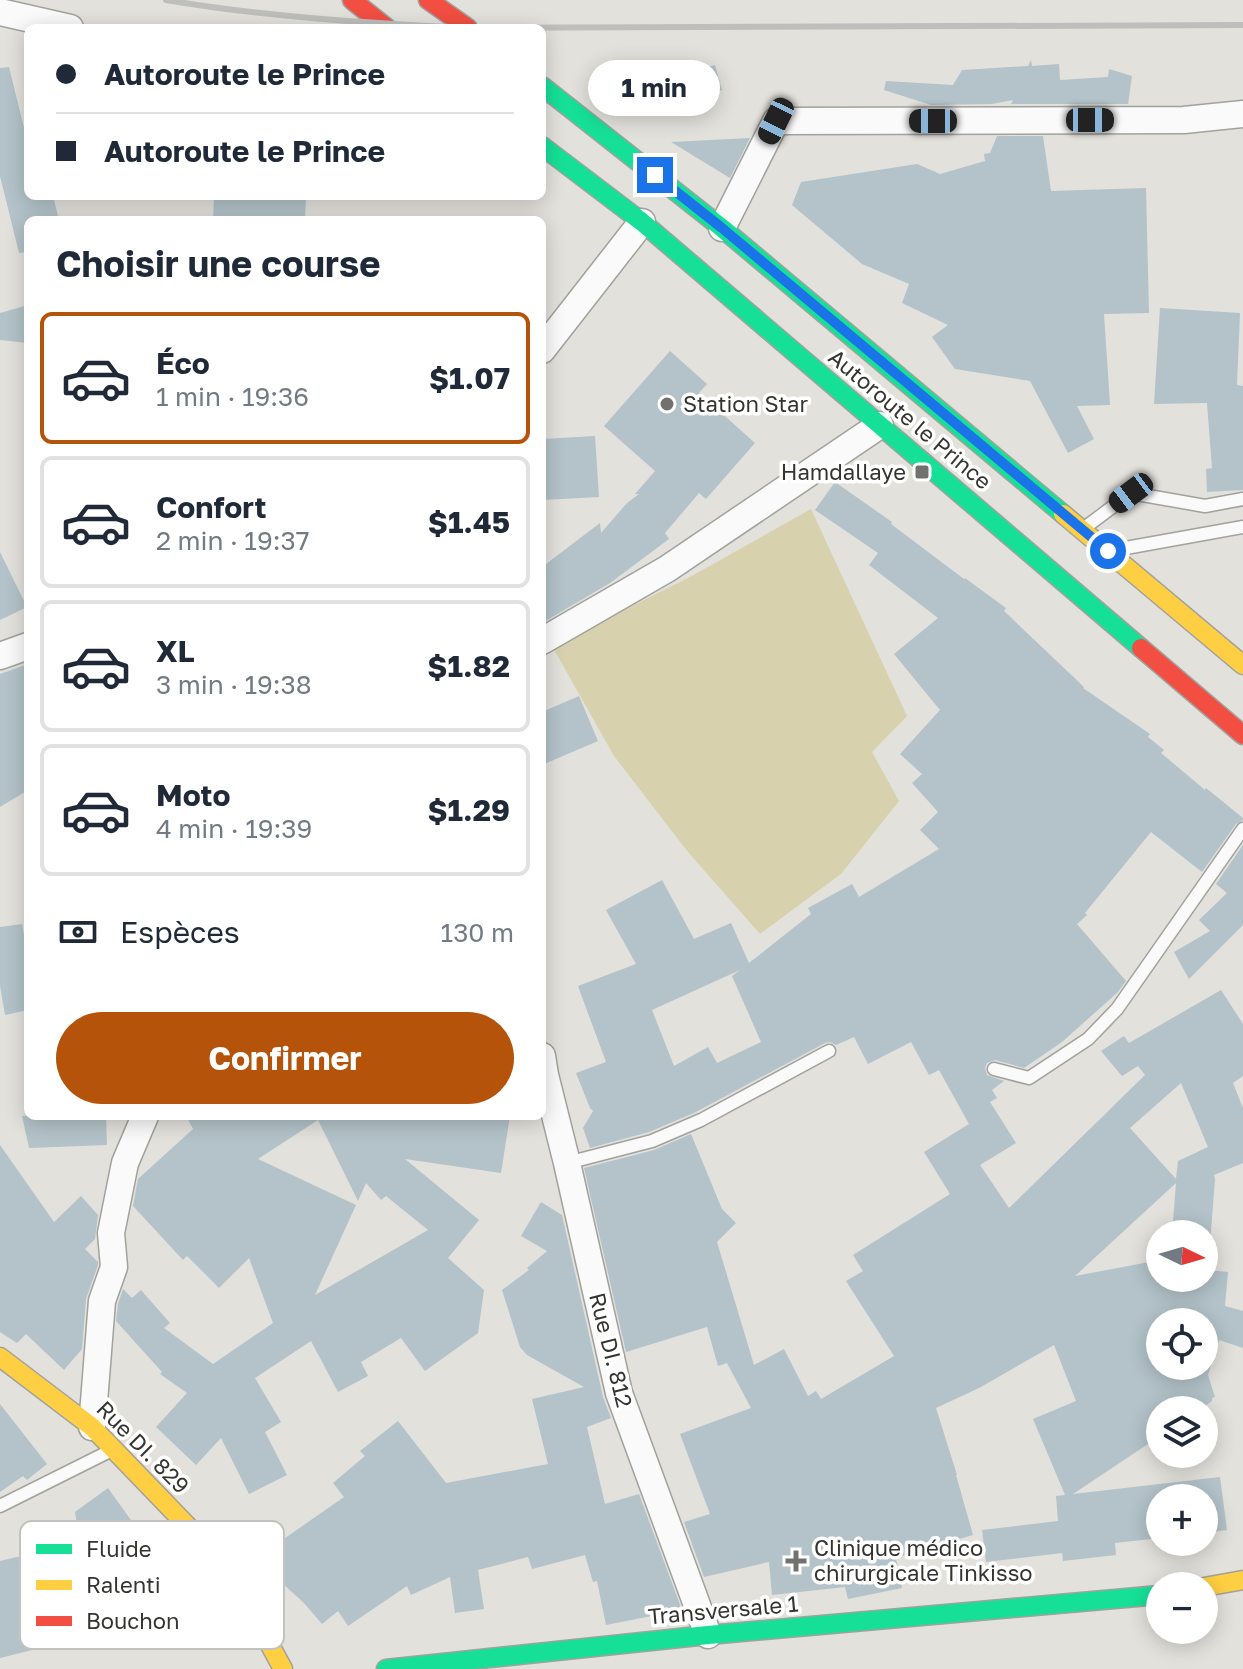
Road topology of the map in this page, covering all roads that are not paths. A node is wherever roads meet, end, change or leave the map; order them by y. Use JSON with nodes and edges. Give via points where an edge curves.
{"nodes":[{"id":1,"x":352,"y":0,"type":"edge"},
{"id":2,"x":428,"y":0,"type":"edge"},
{"id":3,"x":450,"y":0,"type":"edge"},
{"id":4,"x":0,"y":12,"type":"edge"},
{"id":5,"x":52,"y":24,"type":"edge"},
{"id":6,"x":382,"y":24,"type":"edge"},
{"id":7,"x":462,"y":24,"type":"edge"},
{"id":8,"x":464,"y":24,"type":"edge"},
{"id":9,"x":546,"y":89,"type":"edge"},
{"id":10,"x":1243,"y":114,"type":"edge"},
{"id":11,"x":546,"y":149,"type":"edge"},
{"id":12,"x":642,"y":222,"type":"junction"},
{"id":13,"x":722,"y":228,"type":"junction"},
{"id":14,"x":546,"y":345,"type":"edge"},
{"id":15,"x":880,"y":425,"type":"junction"},
{"id":16,"x":1243,"y":499,"type":"edge"},
{"id":17,"x":1243,"y":527,"type":"edge"},
{"id":18,"x":1082,"y":530,"type":"junction"},
{"id":19,"x":1108,"y":551,"type":"junction"},
{"id":20,"x":546,"y":639,"type":"edge"},
{"id":21,"x":24,"y":647,"type":"edge"},
{"id":22,"x":0,"y":656,"type":"edge"},
{"id":23,"x":1243,"y":665,"type":"edge"},
{"id":24,"x":1243,"y":735,"type":"edge"},
{"id":25,"x":1243,"y":829,"type":"edge"},
{"id":26,"x":829,"y":1051,"type":"dead end"},
{"id":27,"x":994,"y":1069,"type":"dead end"},
{"id":28,"x":546,"y":1079,"type":"edge"},
{"id":29,"x":143,"y":1120,"type":"edge"},
{"id":30,"x":567,"y":1163,"type":"junction"},
{"id":31,"x":0,"y":1357,"type":"edge"},
{"id":32,"x":92,"y":1427,"type":"junction"},
{"id":33,"x":114,"y":1449,"type":"junction"},
{"id":34,"x":0,"y":1506,"type":"edge"},
{"id":35,"x":183,"y":1521,"type":"edge"},
{"id":36,"x":1243,"y":1580,"type":"edge"},
{"id":37,"x":1218,"y":1584,"type":"edge"},
{"id":38,"x":1146,"y":1596,"type":"edge"},
{"id":39,"x":708,"y":1635,"type":"junction"},
{"id":40,"x":272,"y":1649,"type":"edge"},
{"id":41,"x":283,"y":1669,"type":"edge"},
{"id":42,"x":386,"y":1669,"type":"edge"}],
"edges":[{"from":1,"to":6,"type":"main road"},
{"from":2,"to":7,"type":"main road"},
{"from":3,"to":8,"type":"main road"},
{"from":4,"to":5,"type":"street"},
{"from":9,"to":13,"type":"main road","name":"Autoroute le Prince"},
{"from":10,"to":13,"type":"street","via":[[1184,120],[776,121]]},
{"from":11,"to":12,"type":"main road","name":"Autoroute le Prince"},
{"from":12,"to":14,"type":"street"},
{"from":12,"to":15,"type":"main road","name":"Autoroute le Prince"},
{"from":13,"to":18,"type":"main road","name":"Autoroute le Prince"},
{"from":15,"to":20,"type":"street","via":[[667,569]]},
{"from":15,"to":24,"type":"main road","name":"Autoroute le Prince"},
{"from":16,"to":18,"type":"lane","via":[[1205,506],[1131,493]]},
{"from":17,"to":19,"type":"lane"},
{"from":18,"to":19,"type":"main road","name":"Autoroute le Prince"},
{"from":19,"to":23,"type":"main road","name":"Autoroute le Prince"},
{"from":21,"to":22,"type":"street"},
{"from":25,"to":27,"type":"lane","via":[[1117,1009],[1088,1039],[1029,1078]]},
{"from":26,"to":30,"type":"lane","via":[[665,1136]]},
{"from":28,"to":30,"type":"street","name":"Rue DI. 812"},
{"from":29,"to":32,"type":"street","via":[[125,1163],[111,1233],[114,1267],[102,1301]]},
{"from":30,"to":39,"type":"street","name":"Rue DI. 812","via":[[619,1393]]},
{"from":31,"to":32,"type":"main road","name":"Rue DI. 829"},
{"from":32,"to":33,"type":"main road","name":"Rue DI. 829"},
{"from":33,"to":34,"type":"lane"},
{"from":33,"to":35,"type":"main road","name":"Rue DI. 829"},
{"from":36,"to":37,"type":"main road"},
{"from":38,"to":39,"type":"main road","name":"Transversale 1"},
{"from":39,"to":42,"type":"main road","name":"Transversale 1","via":[[580,1654]]},
{"from":40,"to":41,"type":"main road","name":"Rue DI. 829"}]}
